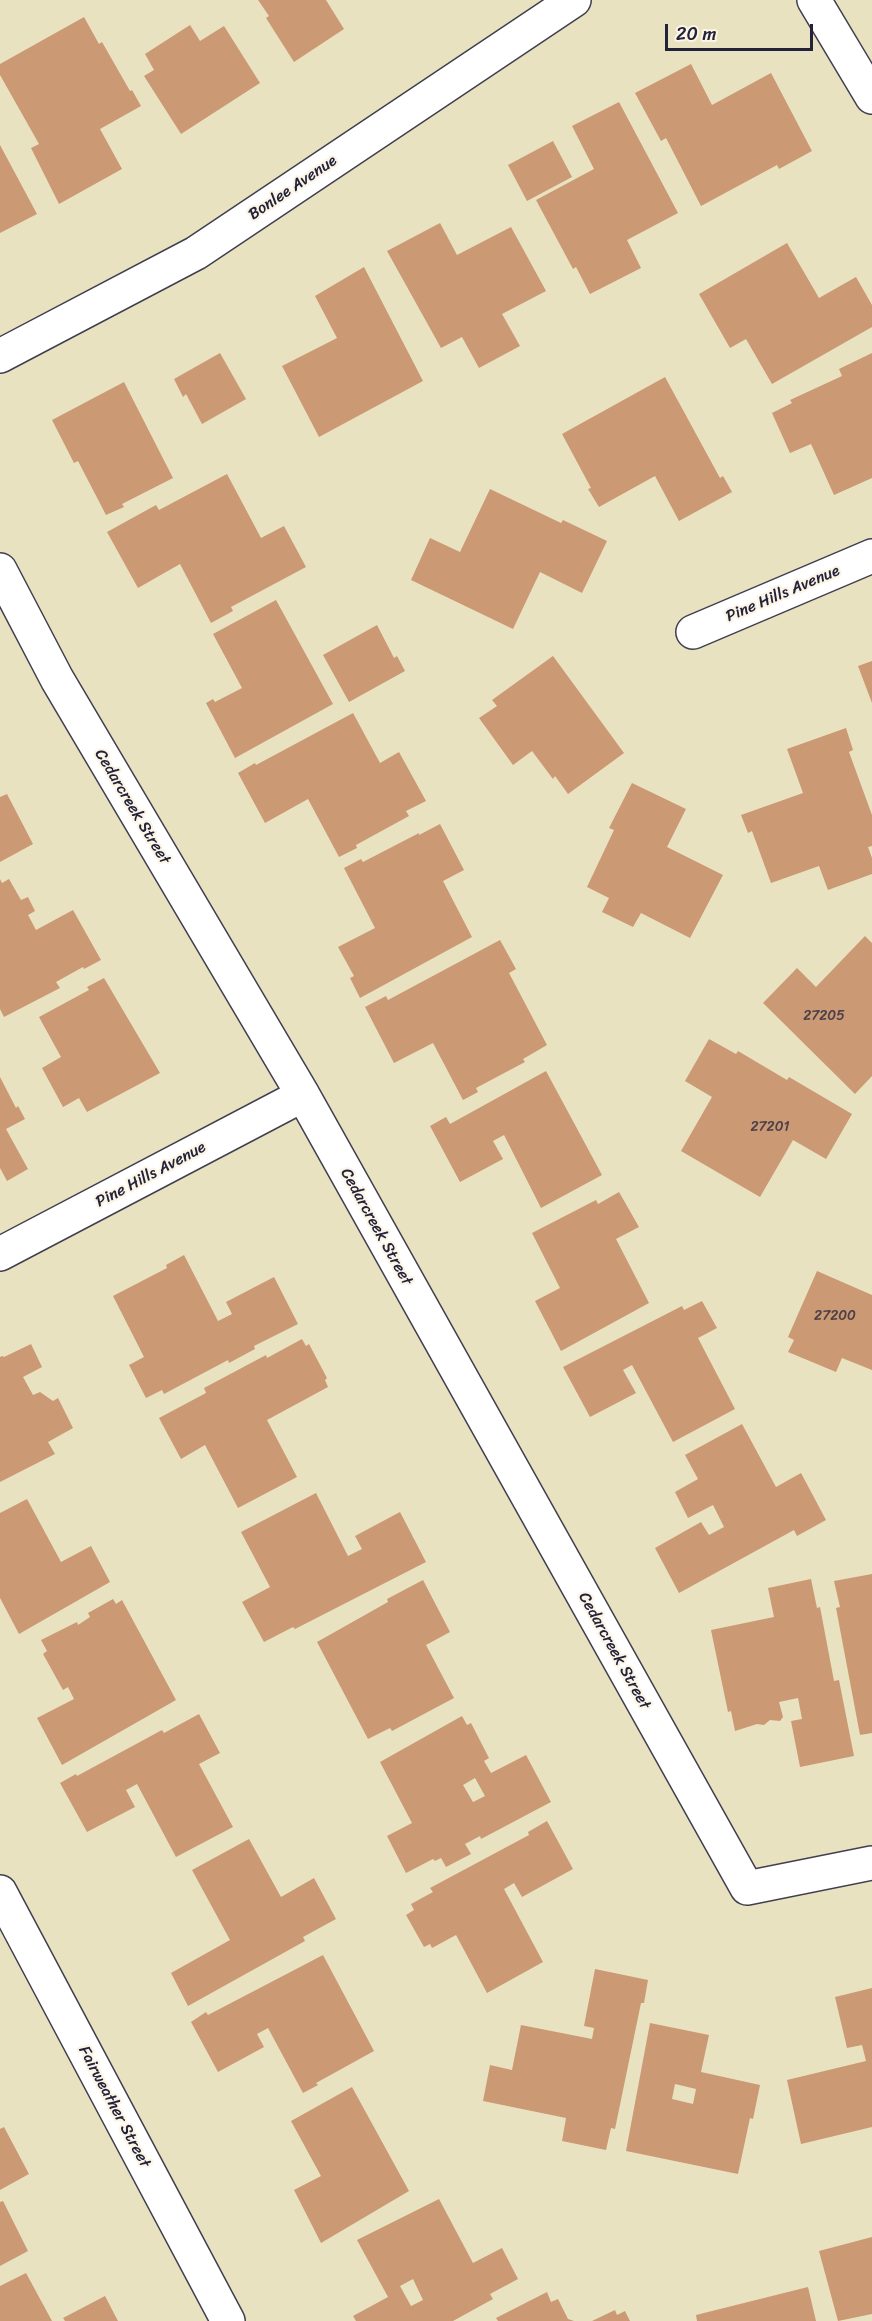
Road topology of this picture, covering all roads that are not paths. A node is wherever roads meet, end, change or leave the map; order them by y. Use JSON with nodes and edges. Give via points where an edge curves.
{"nodes":[{"id":1,"x":574,"y":0,"type":"edge"},
{"id":2,"x":814,"y":0,"type":"edge"},
{"id":3,"x":872,"y":97,"type":"edge"},
{"id":4,"x":0,"y":356,"type":"edge"},
{"id":5,"x":872,"y":556,"type":"edge"},
{"id":6,"x":0,"y":570,"type":"edge"},
{"id":7,"x":693,"y":632,"type":"dead end"},
{"id":8,"x":303,"y":1095,"type":"junction"},
{"id":9,"x":0,"y":1254,"type":"edge"},
{"id":10,"x":872,"y":1863,"type":"edge"},
{"id":11,"x":0,"y":1892,"type":"edge"},
{"id":12,"x":228,"y":2321,"type":"edge"}],
"edges":[{"from":1,"to":4,"type":"street","name":"Bonlee Avenue","via":[[196,253]]},
{"from":2,"to":3,"type":"street"},
{"from":5,"to":7,"type":"street","name":"Pine Hills Avenue"},
{"from":6,"to":8,"type":"street","name":"Cedarcreek Street","via":[[57,678]]},
{"from":8,"to":9,"type":"street","name":"Pine Hills Avenue"},
{"from":8,"to":10,"type":"street","name":"Cedarcreek Street","via":[[747,1888]]},
{"from":11,"to":12,"type":"street","name":"Fairweather Street"}]}
